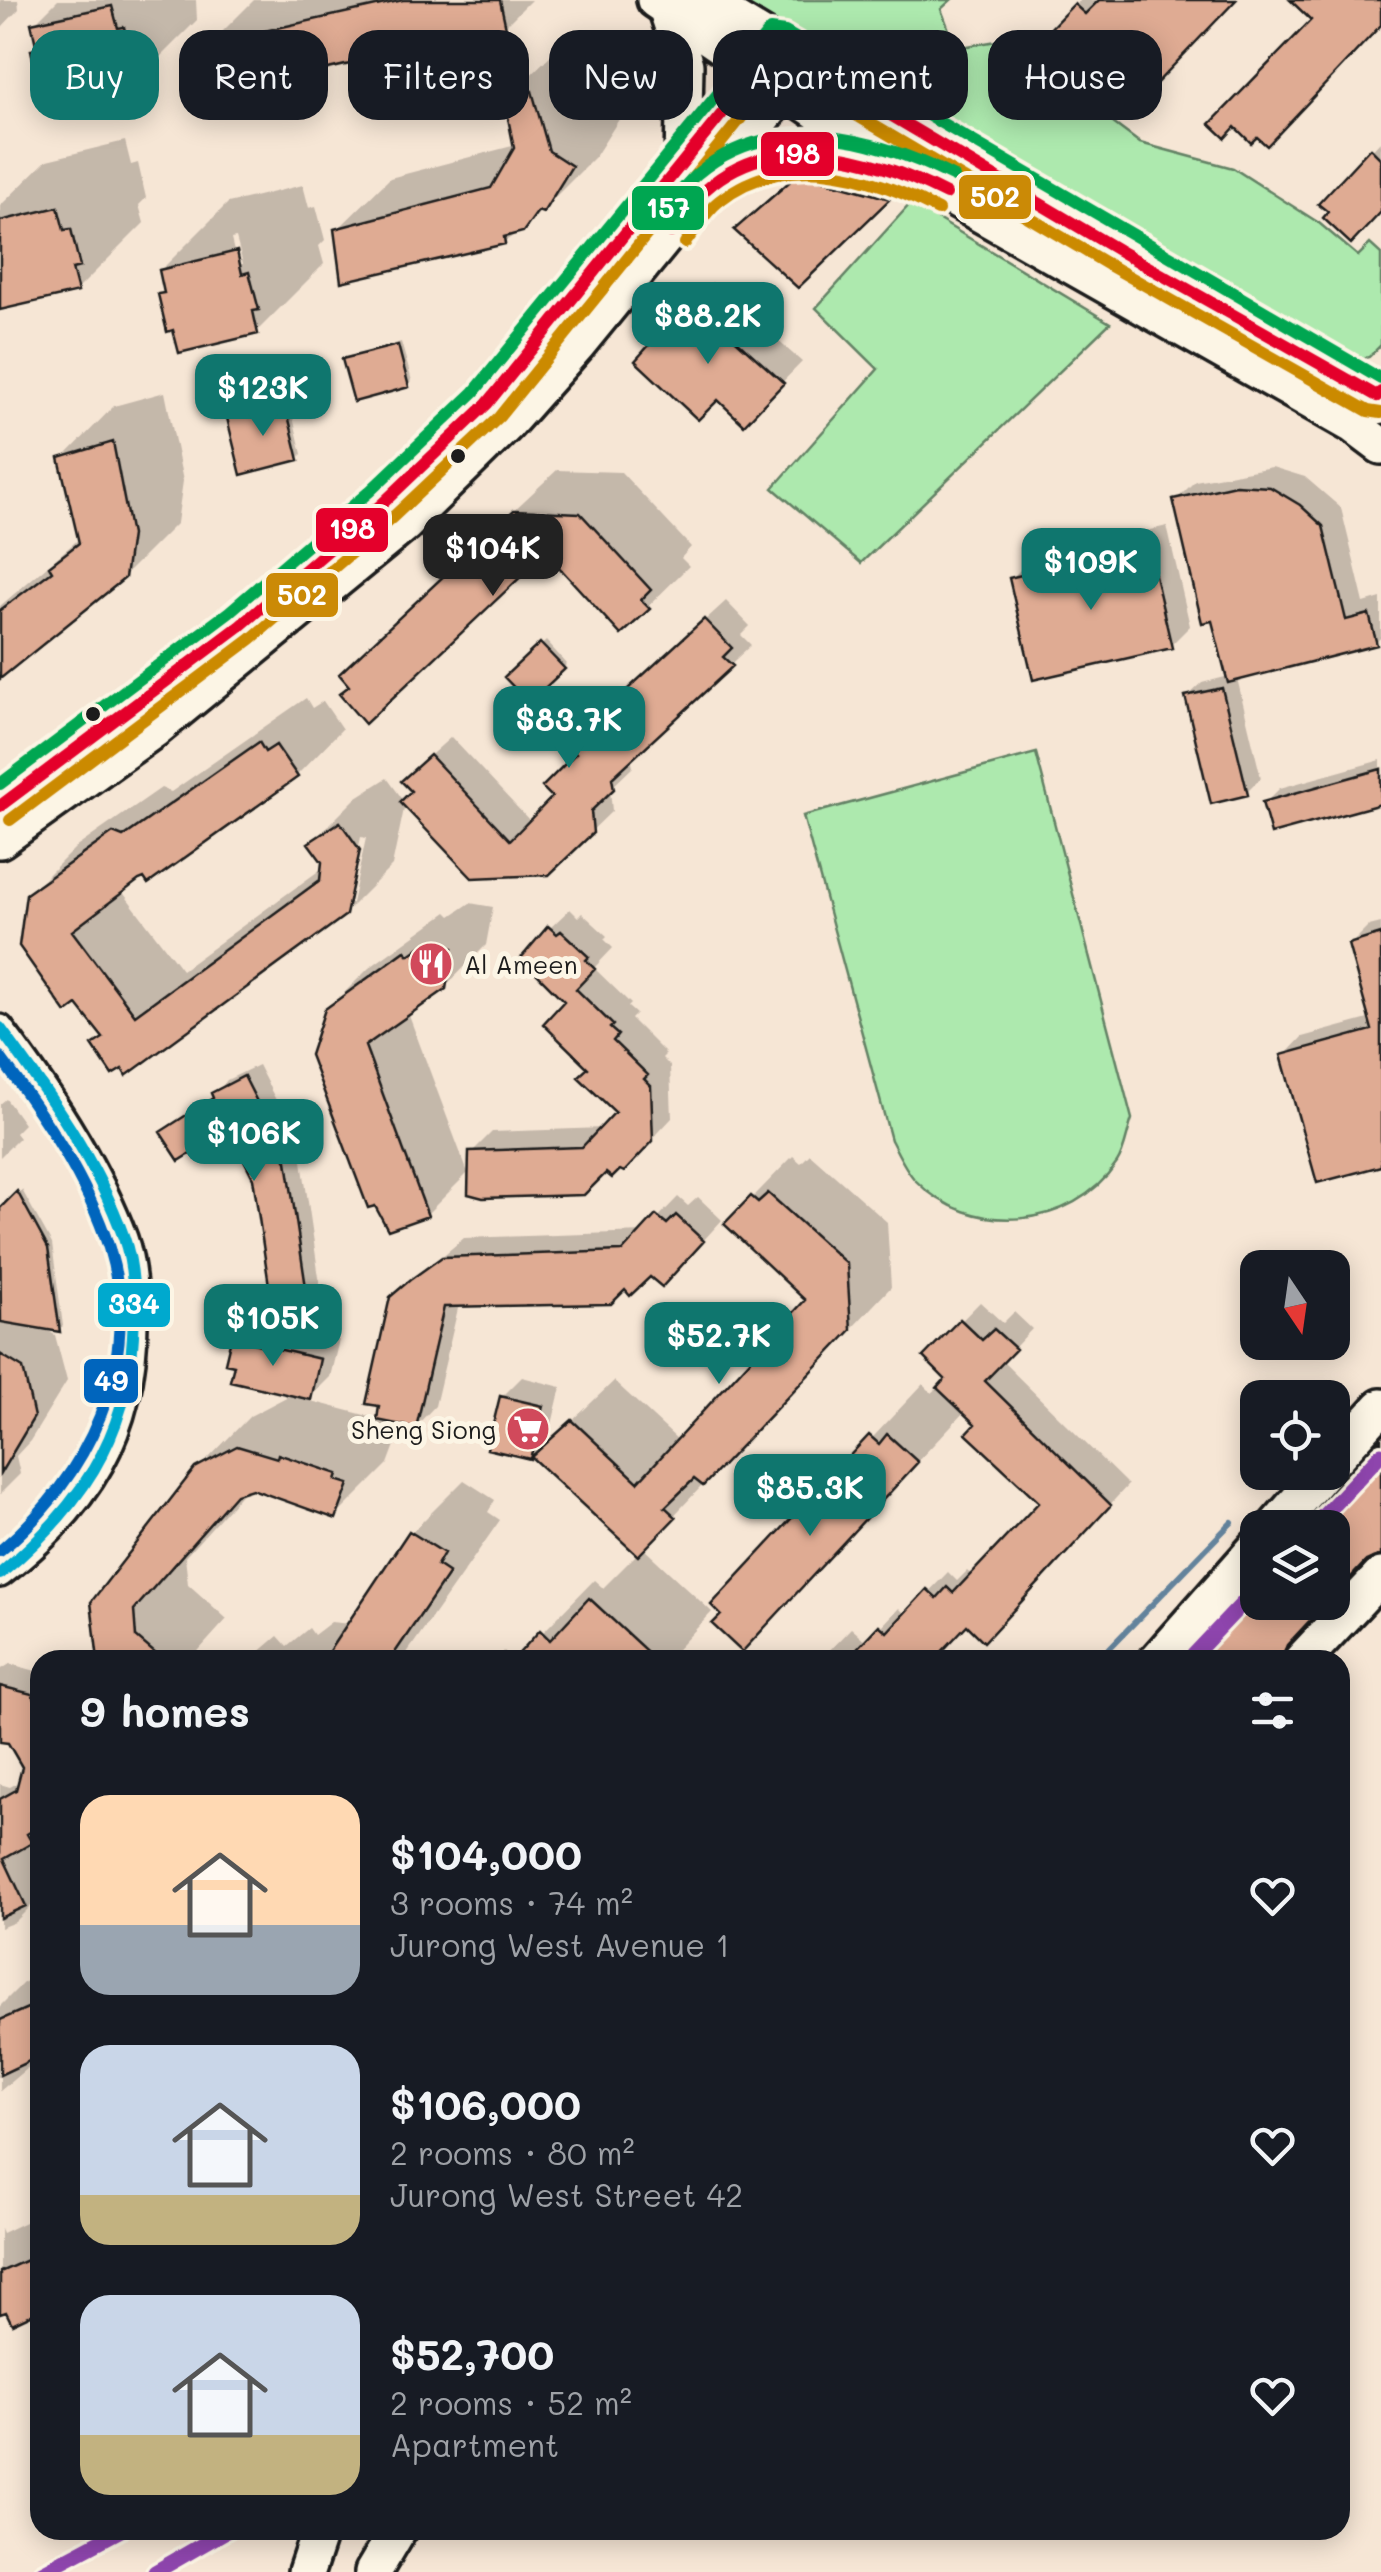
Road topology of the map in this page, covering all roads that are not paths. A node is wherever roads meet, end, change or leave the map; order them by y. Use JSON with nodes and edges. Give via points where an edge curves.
{"nodes":[{"id":1,"x":702,"y":0,"type":"edge"},
{"id":2,"x":662,"y":5,"type":"edge"},
{"id":3,"x":737,"y":30,"type":"edge"},
{"id":4,"x":713,"y":32,"type":"edge"},
{"id":5,"x":728,"y":120,"type":"edge"},
{"id":6,"x":751,"y":120,"type":"edge"},
{"id":7,"x":843,"y":120,"type":"edge"},
{"id":8,"x":877,"y":120,"type":"edge"},
{"id":9,"x":683,"y":162,"type":"junction"},
{"id":10,"x":903,"y":170,"type":"junction"},
{"id":11,"x":711,"y":185,"type":"junction"},
{"id":12,"x":1380,"y":396,"type":"edge"},
{"id":13,"x":1374,"y":439,"type":"edge"},
{"id":14,"x":0,"y":806,"type":"edge"},
{"id":15,"x":0,"y":840,"type":"edge"},
{"id":16,"x":0,"y":1028,"type":"edge"},
{"id":17,"x":1381,"y":1407,"type":"edge"},
{"id":18,"x":1350,"y":1442,"type":"edge"},
{"id":19,"x":1307,"y":1490,"type":"edge"},
{"id":20,"x":1290,"y":1510,"type":"edge"},
{"id":21,"x":1240,"y":1566,"type":"edge"},
{"id":22,"x":0,"y":1574,"type":"edge"},
{"id":23,"x":1381,"y":1576,"type":"edge"},
{"id":24,"x":1165,"y":1650,"type":"edge"},
{"id":25,"x":1311,"y":1650,"type":"edge"},
{"id":26,"x":317,"y":2540,"type":"edge"},
{"id":27,"x":392,"y":2540,"type":"edge"},
{"id":28,"x":306,"y":2572,"type":"edge"},
{"id":29,"x":373,"y":2572,"type":"edge"}],
"edges":[{"from":1,"to":3,"type":"main road"},
{"from":2,"to":4,"type":"main road"},
{"from":2,"to":9,"type":"main road","via":[[684,65]]},
{"from":5,"to":9,"type":"main road"},
{"from":6,"to":11,"type":"main road"},
{"from":7,"to":10,"type":"main road"},
{"from":8,"to":12,"type":"main road"},
{"from":9,"to":14,"type":"main road","via":[[487,404],[382,504],[240,626]]},
{"from":10,"to":11,"type":"main road","via":[[869,158],[806,152],[755,162]]},
{"from":10,"to":13,"type":"main road"},
{"from":11,"to":15,"type":"main road","via":[[506,425],[404,524],[156,729]]},
{"from":12,"to":13,"type":"main road"},
{"from":16,"to":22,"type":"street","via":[[76,1141],[117,1224],[134,1306],[131,1388],[116,1440],[58,1523]]},
{"from":17,"to":18,"type":"main road"},
{"from":19,"to":20,"type":"main road"},
{"from":21,"to":24,"type":"main road"},
{"from":23,"to":25,"type":"main road"},
{"from":26,"to":28,"type":"main road"},
{"from":27,"to":29,"type":"main road"}]}
